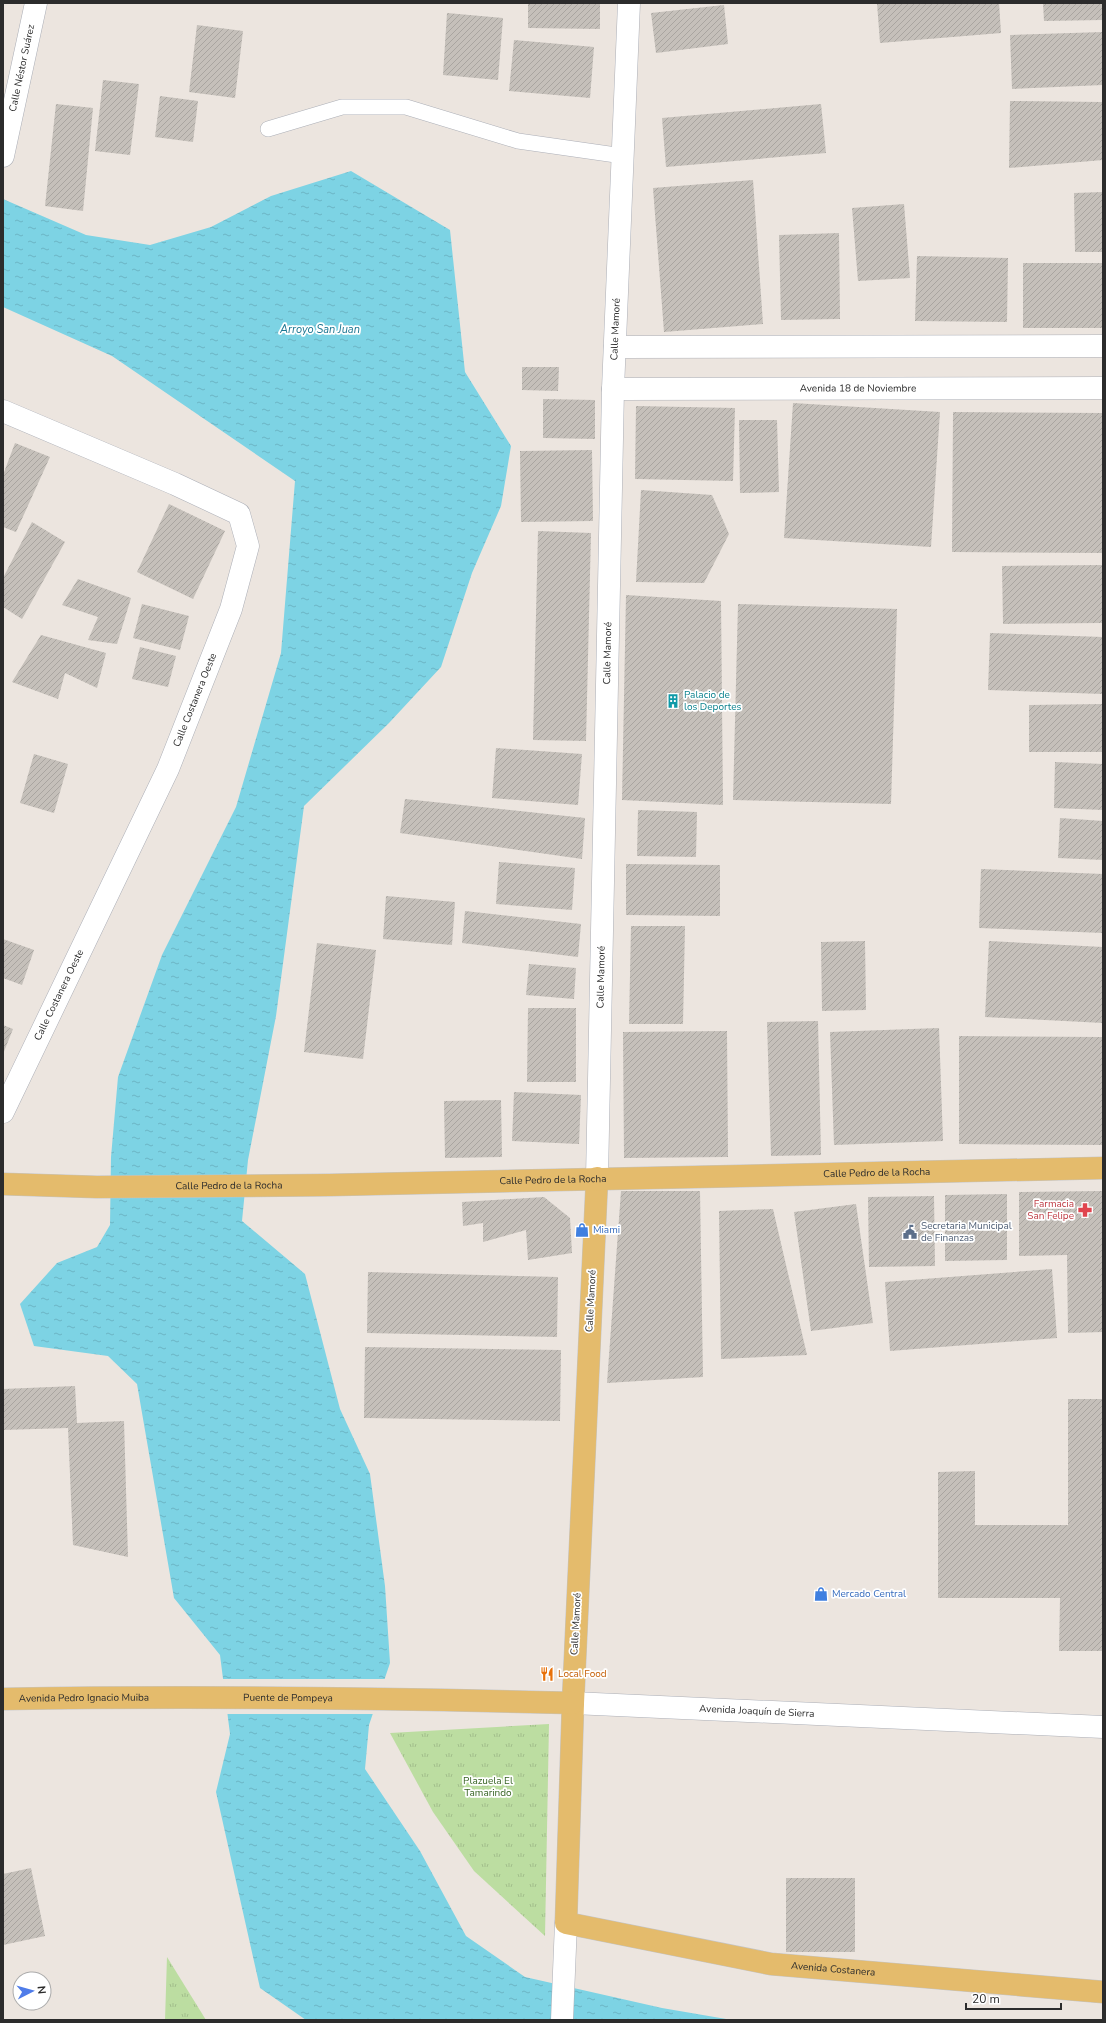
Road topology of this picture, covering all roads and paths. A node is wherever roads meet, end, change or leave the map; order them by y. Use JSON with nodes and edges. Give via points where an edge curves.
{"nodes":[{"id":1,"x":36,"y":3,"type":"edge"},
{"id":2,"x":629,"y":3,"type":"edge"},
{"id":3,"x":268,"y":129,"type":"dead end"},
{"id":4,"x":3,"y":156,"type":"edge"},
{"id":5,"x":623,"y":156,"type":"junction"},
{"id":6,"x":1103,"y":346,"type":"edge"},
{"id":7,"x":615,"y":347,"type":"junction"},
{"id":8,"x":1103,"y":388,"type":"edge"},
{"id":9,"x":613,"y":389,"type":"junction"},
{"id":10,"x":3,"y":411,"type":"edge"},
{"id":11,"x":3,"y":1112,"type":"edge"},
{"id":12,"x":1103,"y":1168,"type":"edge"},
{"id":13,"x":597,"y":1178,"type":"junction"},
{"id":14,"x":3,"y":1184,"type":"edge"},
{"id":15,"x":165,"y":1698,"type":"joint"},
{"id":16,"x":410,"y":1698,"type":"joint"},
{"id":17,"x":3,"y":1699,"type":"edge"},
{"id":18,"x":573,"y":1703,"type":"junction"},
{"id":19,"x":1103,"y":1727,"type":"edge"},
{"id":20,"x":566,"y":1923,"type":"junction"},
{"id":21,"x":1103,"y":1992,"type":"edge"},
{"id":22,"x":562,"y":2020,"type":"edge"}],
"edges":[{"from":1,"to":4,"type":"street","name":"Calle Néstor Suárez"},
{"from":2,"to":5,"type":"street","name":"Calle Mamoré"},
{"from":3,"to":5,"type":"lane","via":[[342,107],[406,107],[518,141]]},
{"from":5,"to":7,"type":"street","name":"Calle Mamoré"},
{"from":6,"to":7,"type":"street"},
{"from":7,"to":9,"type":"street","name":"Calle Mamoré"},
{"from":8,"to":9,"type":"street","name":"Avenida 18 de Noviembre"},
{"from":9,"to":13,"type":"street","name":"Calle Mamoré"},
{"from":10,"to":11,"type":"street","name":"Calle Costanera Oeste","via":[[239,514],[248,546],[231,609],[168,769]]},
{"from":12,"to":13,"type":"main road","name":"Calle Pedro de la Rocha"},
{"from":13,"to":14,"type":"main road","name":"Calle Pedro de la Rocha","via":[[330,1185],[97,1187]]},
{"from":13,"to":18,"type":"main road","name":"Calle Mamoré"},
{"from":15,"to":16,"type":"main road","name":"Puente de Pompeya"},
{"from":15,"to":17,"type":"main road","name":"Avenida Pedro Ignacio Muiba"},
{"from":16,"to":18,"type":"main road","name":"Avenida Joaquín de Sierra"},
{"from":18,"to":19,"type":"street","name":"Avenida Joaquín de Sierra"},
{"from":18,"to":20,"type":"main road","name":"Calle Mamoré"},
{"from":20,"to":21,"type":"main road","name":"Avenida Costanera","via":[[771,1964]]},
{"from":20,"to":22,"type":"street","name":"Calle Mamoré"}]}
